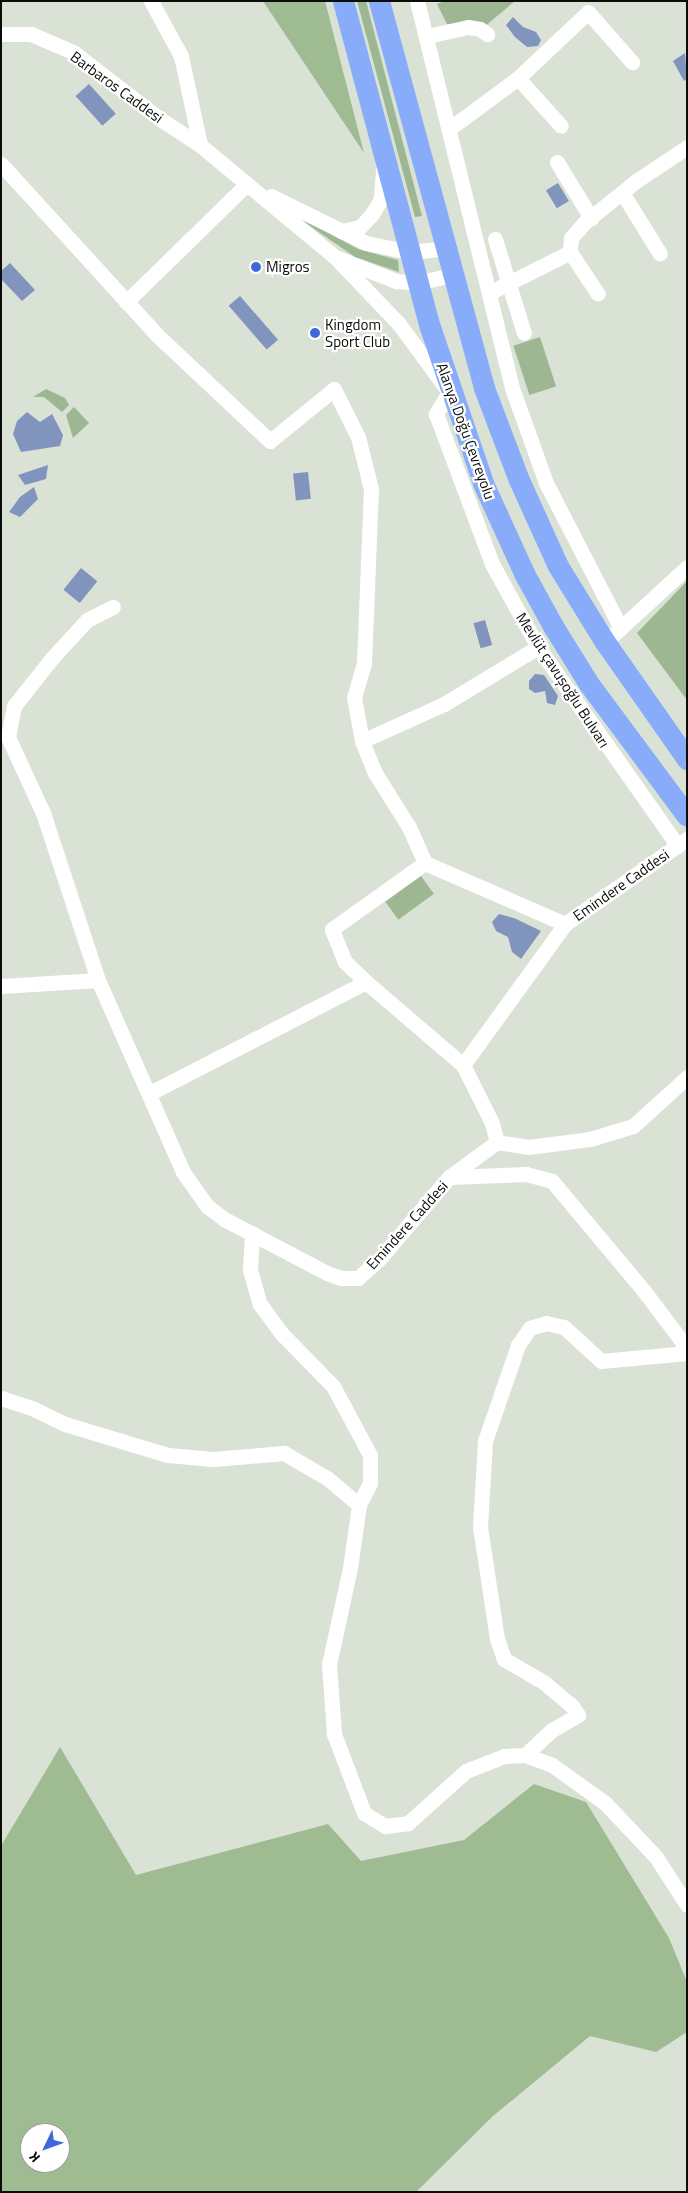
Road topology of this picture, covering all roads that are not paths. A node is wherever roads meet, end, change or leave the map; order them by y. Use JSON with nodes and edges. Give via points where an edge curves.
{"nodes":[{"id":1,"x":151,"y":1,"type":"edge"},
{"id":2,"x":343,"y":1,"type":"edge"},
{"id":3,"x":378,"y":1,"type":"edge"},
{"id":4,"x":417,"y":1,"type":"edge"},
{"id":5,"x":1,"y":34,"type":"edge"},
{"id":6,"x":488,"y":34,"type":"dead end"},
{"id":7,"x":427,"y":36,"type":"junction"},
{"id":8,"x":632,"y":62,"type":"dead end"},
{"id":9,"x":518,"y":78,"type":"junction"},
{"id":10,"x":561,"y":126,"type":"dead end"},
{"id":11,"x":449,"y":128,"type":"junction"},
{"id":12,"x":200,"y":145,"type":"junction"},
{"id":13,"x":381,"y":145,"type":"junction"},
{"id":14,"x":687,"y":147,"type":"edge"},
{"id":15,"x":557,"y":162,"type":"dead end"},
{"id":16,"x":1,"y":164,"type":"edge"},
{"id":17,"x":247,"y":184,"type":"junction"},
{"id":18,"x":623,"y":194,"type":"junction"},
{"id":19,"x":591,"y":218,"type":"junction"},
{"id":20,"x":341,"y":231,"type":"junction"},
{"id":21,"x":495,"y":238,"type":"dead end"},
{"id":22,"x":446,"y":248,"type":"junction"},
{"id":23,"x":410,"y":252,"type":"junction"},
{"id":24,"x":570,"y":252,"type":"junction"},
{"id":25,"x":660,"y":254,"type":"dead end"},
{"id":26,"x":335,"y":257,"type":"junction"},
{"id":27,"x":453,"y":275,"type":"junction"},
{"id":28,"x":417,"y":283,"type":"junction"},
{"id":29,"x":509,"y":285,"type":"junction"},
{"id":30,"x":489,"y":294,"type":"junction"},
{"id":31,"x":598,"y":294,"type":"dead end"},
{"id":32,"x":126,"y":302,"type":"junction"},
{"id":33,"x":524,"y":333,"type":"dead end"},
{"id":34,"x":449,"y":392,"type":"junction"},
{"id":35,"x":687,"y":568,"type":"edge"},
{"id":36,"x":113,"y":607,"type":"dead end"},
{"id":37,"x":621,"y":628,"type":"junction"},
{"id":38,"x":605,"y":642,"type":"junction"},
{"id":39,"x":538,"y":647,"type":"junction"},
{"id":40,"x":4,"y":738,"type":"edge"},
{"id":41,"x":362,"y":741,"type":"junction"},
{"id":42,"x":687,"y":759,"type":"edge"},
{"id":43,"x":687,"y":816,"type":"edge"},
{"id":44,"x":682,"y":842,"type":"edge"},
{"id":45,"x":425,"y":863,"type":"junction"},
{"id":46,"x":565,"y":924,"type":"junction"},
{"id":47,"x":98,"y":980,"type":"junction"},
{"id":48,"x":366,"y":982,"type":"junction"},
{"id":49,"x":1,"y":986,"type":"edge"},
{"id":50,"x":463,"y":1066,"type":"junction"},
{"id":51,"x":687,"y":1077,"type":"edge"},
{"id":52,"x":150,"y":1093,"type":"junction"},
{"id":53,"x":497,"y":1142,"type":"junction"},
{"id":54,"x":450,"y":1177,"type":"junction"},
{"id":55,"x":252,"y":1233,"type":"junction"},
{"id":56,"x":687,"y":1348,"type":"edge"},
{"id":57,"x":687,"y":1353,"type":"edge"},
{"id":58,"x":1,"y":1398,"type":"edge"},
{"id":59,"x":359,"y":1505,"type":"junction"},
{"id":60,"x":525,"y":1755,"type":"junction"},
{"id":61,"x":687,"y":1904,"type":"edge"}],
"edges":[{"from":1,"to":12,"type":"street","via":[[181,56]]},
{"from":2,"to":13,"type":"highway","name":"Alanya Doğu Çevreyolu"},
{"from":3,"to":22,"type":"highway"},
{"from":4,"to":7,"type":"street"},
{"from":5,"to":12,"type":"street","name":"Barbaros Caddesi","via":[[31,34],[73,52],[160,119]]},
{"from":6,"to":7,"type":"street","via":[[480,28],[468,27]]},
{"from":7,"to":11,"type":"street"},
{"from":8,"to":9,"type":"street","via":[[588,12]]},
{"from":9,"to":10,"type":"street"},
{"from":9,"to":11,"type":"street"},
{"from":11,"to":30,"type":"street"},
{"from":12,"to":17,"type":"street","name":"Barbaros Caddesi"},
{"from":13,"to":20,"type":"street","via":[[381,199],[360,227]]},
{"from":13,"to":23,"type":"highway","name":"Alanya Doğu Çevreyolu"},
{"from":14,"to":18,"type":"street","via":[[636,181]]},
{"from":15,"to":19,"type":"street"},
{"from":16,"to":32,"type":"street"},
{"from":17,"to":20,"type":"street"},
{"from":17,"to":26,"type":"street"},
{"from":17,"to":32,"type":"street"},
{"from":18,"to":19,"type":"street"},
{"from":18,"to":25,"type":"street"},
{"from":19,"to":24,"type":"street","via":[[570,238]]},
{"from":20,"to":23,"type":"street","via":[[366,242]]},
{"from":21,"to":29,"type":"street"},
{"from":22,"to":23,"type":"street"},
{"from":22,"to":27,"type":"highway"},
{"from":23,"to":28,"type":"highway","name":"Alanya Doğu Çevreyolu"},
{"from":24,"to":29,"type":"street"},
{"from":24,"to":31,"type":"street"},
{"from":26,"to":28,"type":"street","via":[[396,281]]},
{"from":26,"to":34,"type":"street","via":[[399,324]]},
{"from":27,"to":28,"type":"street"},
{"from":27,"to":38,"type":"highway","via":[[484,388],[519,480],[558,566]]},
{"from":28,"to":34,"type":"highway","name":"Alanya Doğu Çevreyolu"},
{"from":29,"to":30,"type":"street"},
{"from":29,"to":33,"type":"street"},
{"from":30,"to":37,"type":"street","via":[[512,388],[546,483]]},
{"from":32,"to":41,"type":"street","via":[[156,335],[270,440],[334,389],[358,437],[371,489],[364,663],[354,697]]},
{"from":34,"to":39,"type":"street","name":"Mevlüt çavuşoğlu Bulvarı","via":[[436,414],[492,564]]},
{"from":34,"to":43,"type":"highway","name":"Alanya Doğu Çevreyolu","via":[[483,483],[544,609],[590,684]]},
{"from":35,"to":37,"type":"street"},
{"from":36,"to":40,"type":"street","via":[[87,620],[52,658],[14,706]]},
{"from":37,"to":38,"type":"street"},
{"from":38,"to":42,"type":"highway"},
{"from":39,"to":41,"type":"street","via":[[444,704]]},
{"from":39,"to":44,"type":"street","name":"Mevlüt çavuşoğlu Bulvarı"},
{"from":40,"to":47,"type":"street","name":"Emindere Caddesi","via":[[43,813]]},
{"from":41,"to":45,"type":"street","via":[[375,773],[409,827]]},
{"from":44,"to":46,"type":"street","name":"Emindere Caddesi"},
{"from":45,"to":46,"type":"street"},
{"from":45,"to":48,"type":"street","via":[[332,929],[345,962]]},
{"from":46,"to":50,"type":"street","name":"Emindere Caddesi"},
{"from":47,"to":49,"type":"street"},
{"from":47,"to":52,"type":"street","name":"Emindere Caddesi"},
{"from":48,"to":50,"type":"street"},
{"from":48,"to":52,"type":"street"},
{"from":50,"to":53,"type":"street","via":[[492,1123]]},
{"from":51,"to":53,"type":"street","via":[[633,1126],[590,1139],[528,1147]]},
{"from":52,"to":55,"type":"street","name":"Emindere Caddesi","via":[[193,1190],[224,1219]]},
{"from":53,"to":54,"type":"street","name":"Emindere Caddesi"},
{"from":54,"to":55,"type":"street","name":"Emindere Caddesi","via":[[382,1257],[358,1278],[341,1278],[327,1273]]},
{"from":54,"to":56,"type":"street","via":[[526,1174],[552,1181],[644,1290]]},
{"from":55,"to":59,"type":"street","via":[[250,1270],[260,1304],[282,1334],[333,1386],[370,1455],[370,1483]]},
{"from":57,"to":60,"type":"street","via":[[601,1361],[564,1327],[546,1323],[530,1328],[518,1344],[485,1441],[480,1527],[497,1639],[504,1659],[545,1683],[578,1715],[552,1730]]},
{"from":58,"to":59,"type":"street","via":[[65,1424],[168,1455],[213,1459],[284,1453],[321,1474]]},
{"from":59,"to":60,"type":"street","via":[[350,1568],[334,1632],[329,1698],[334,1734],[364,1812],[385,1826],[408,1824],[466,1771],[504,1756]]},
{"from":60,"to":61,"type":"street","via":[[552,1765],[605,1803],[656,1857]]}]}
